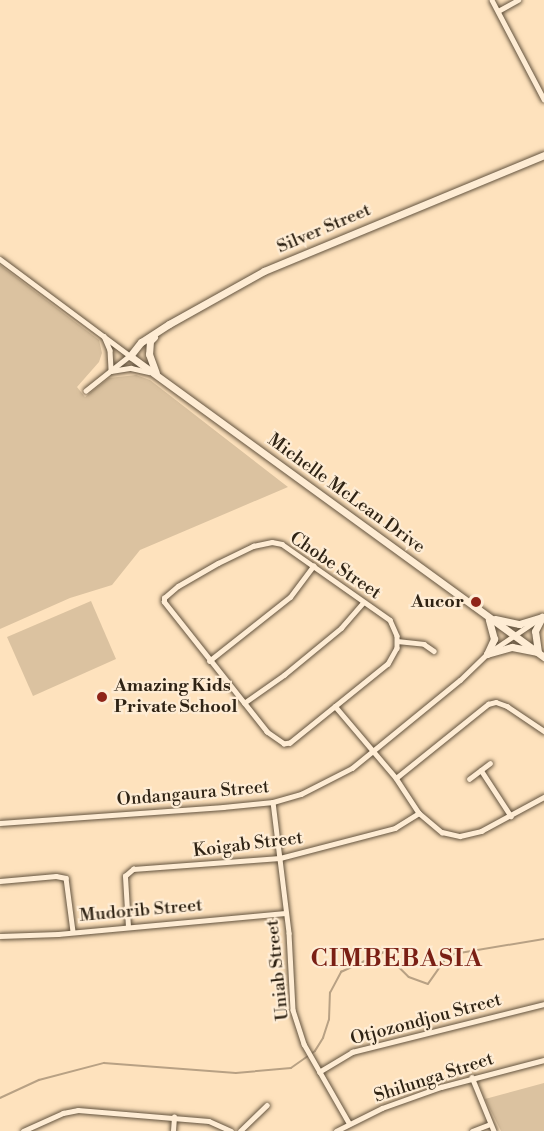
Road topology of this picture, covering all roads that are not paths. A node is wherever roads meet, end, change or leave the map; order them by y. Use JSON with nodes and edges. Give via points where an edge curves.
{"nodes":[{"id":1,"x":492,"y":0,"type":"edge"},
{"id":2,"x":518,"y":0,"type":"edge"},
{"id":3,"x":498,"y":11,"type":"junction"},
{"id":4,"x":544,"y":99,"type":"edge"},
{"id":5,"x":544,"y":155,"type":"edge"},
{"id":6,"x":0,"y":259,"type":"edge"},
{"id":7,"x":158,"y":332,"type":"junction"},
{"id":8,"x":104,"y":335,"type":"junction"},
{"id":9,"x":130,"y":356,"type":"junction"},
{"id":10,"x":111,"y":371,"type":"junction"},
{"id":11,"x":157,"y":375,"type":"junction"},
{"id":12,"x":86,"y":391,"type":"dead end"},
{"id":13,"x":313,"y":566,"type":"junction"},
{"id":14,"x":363,"y":603,"type":"junction"},
{"id":15,"x":488,"y":616,"type":"junction"},
{"id":16,"x":543,"y":616,"type":"edge"},
{"id":17,"x":514,"y":635,"type":"junction"},
{"id":18,"x":397,"y":641,"type":"junction"},
{"id":19,"x":434,"y":651,"type":"dead end"},
{"id":20,"x":487,"y":654,"type":"junction"},
{"id":21,"x":541,"y":655,"type":"edge"},
{"id":22,"x":209,"y":661,"type":"junction"},
{"id":23,"x":244,"y":703,"type":"junction"},
{"id":24,"x":335,"y":706,"type":"junction"},
{"id":25,"x":544,"y":731,"type":"edge"},
{"id":26,"x":374,"y":751,"type":"junction"},
{"id":27,"x":490,"y":763,"type":"dead end"},
{"id":28,"x":481,"y":770,"type":"junction"},
{"id":29,"x":396,"y":778,"type":"junction"},
{"id":30,"x":469,"y":779,"type":"dead end"},
{"id":31,"x":544,"y":797,"type":"edge"},
{"id":32,"x":273,"y":802,"type":"junction"},
{"id":33,"x":419,"y":813,"type":"junction"},
{"id":34,"x":511,"y":816,"type":"junction"},
{"id":35,"x":0,"y":823,"type":"edge"},
{"id":36,"x":280,"y":858,"type":"junction"},
{"id":37,"x":0,"y":881,"type":"edge"},
{"id":38,"x":285,"y":913,"type":"junction"},
{"id":39,"x":128,"y":927,"type":"junction"},
{"id":40,"x":73,"y":931,"type":"junction"},
{"id":41,"x":0,"y":936,"type":"edge"},
{"id":42,"x":544,"y":1004,"type":"edge"},
{"id":43,"x":544,"y":1059,"type":"edge"},
{"id":44,"x":319,"y":1072,"type":"junction"},
{"id":45,"x":472,"y":1077,"type":"junction"},
{"id":46,"x":267,"y":1105,"type":"dead end"},
{"id":47,"x":174,"y":1117,"type":"junction"},
{"id":48,"x":349,"y":1123,"type":"junction"},
{"id":49,"x":490,"y":1124,"type":"junction"},
{"id":50,"x":23,"y":1131,"type":"edge"},
{"id":51,"x":172,"y":1131,"type":"edge"},
{"id":52,"x":231,"y":1131,"type":"edge"},
{"id":53,"x":240,"y":1131,"type":"edge"},
{"id":54,"x":336,"y":1131,"type":"edge"},
{"id":55,"x":472,"y":1131,"type":"edge"},
{"id":56,"x":494,"y":1131,"type":"edge"}],
"edges":[{"from":1,"to":3,"type":"street"},
{"from":2,"to":3,"type":"street"},
{"from":3,"to":4,"type":"street"},
{"from":5,"to":7,"type":"street","name":"Silver Street","via":[[264,271]]},
{"from":6,"to":8,"type":"street"},
{"from":7,"to":9,"type":"street","name":"Silver Street","via":[[141,342]]},
{"from":7,"to":11,"type":"street","via":[[149,348]]},
{"from":8,"to":9,"type":"street"},
{"from":8,"to":10,"type":"street","via":[[110,350]]},
{"from":9,"to":10,"type":"street"},
{"from":9,"to":11,"type":"street","name":"Michelle McLean Drive"},
{"from":10,"to":11,"type":"street","via":[[131,368]]},
{"from":10,"to":12,"type":"street"},
{"from":11,"to":15,"type":"street","name":"Michelle McLean Drive"},
{"from":13,"to":14,"type":"street","name":"Chobe Street"},
{"from":13,"to":22,"type":"street","via":[[290,597]]},
{"from":13,"to":22,"type":"street","name":"Chobe Street","via":[[282,544],[264,543],[218,563],[168,593],[164,598],[166,606]]},
{"from":14,"to":18,"type":"street","name":"Chobe Street","via":[[390,620]]},
{"from":14,"to":23,"type":"street","via":[[341,628]]},
{"from":15,"to":16,"type":"street","via":[[519,624]]},
{"from":15,"to":17,"type":"street","name":"Michelle McLean Drive"},
{"from":15,"to":20,"type":"street","via":[[494,632]]},
{"from":16,"to":17,"type":"street","name":"Ondangaura Street"},
{"from":16,"to":21,"type":"street","via":[[535,632]]},
{"from":17,"to":20,"type":"street","name":"Ondangaura Street"},
{"from":17,"to":21,"type":"street","name":"Michelle McLean Drive"},
{"from":18,"to":19,"type":"street","via":[[424,644]]},
{"from":18,"to":24,"type":"street","name":"Chobe Street","via":[[388,664]]},
{"from":20,"to":21,"type":"street","via":[[512,647]]},
{"from":20,"to":26,"type":"street","name":"Ondangaura Street"},
{"from":22,"to":23,"type":"street","name":"Chobe Street"},
{"from":23,"to":24,"type":"street","name":"Chobe Street","via":[[267,732],[284,744],[290,744]]},
{"from":24,"to":26,"type":"street"},
{"from":25,"to":29,"type":"street","via":[[507,706],[488,704]]},
{"from":26,"to":29,"type":"street"},
{"from":26,"to":32,"type":"street","name":"Ondangaura Street","via":[[333,780]]},
{"from":27,"to":28,"type":"street"},
{"from":28,"to":30,"type":"street"},
{"from":28,"to":34,"type":"street"},
{"from":29,"to":33,"type":"street"},
{"from":31,"to":34,"type":"street"},
{"from":32,"to":35,"type":"street","name":"Ondangaura Street"},
{"from":32,"to":36,"type":"street","name":"Uniab Street"},
{"from":33,"to":34,"type":"street","via":[[442,832],[460,836],[481,831]]},
{"from":33,"to":36,"type":"street","name":"Koigab Street","via":[[395,828]]},
{"from":36,"to":38,"type":"street","name":"Uniab Street"},
{"from":36,"to":39,"type":"street","name":"Koigab Street","via":[[133,869],[125,876]]},
{"from":37,"to":40,"type":"street","via":[[66,878]]},
{"from":38,"to":39,"type":"street","name":"Mudorib Street"},
{"from":38,"to":44,"type":"street","name":"Uniab Street","via":[[291,948],[292,1010]]},
{"from":39,"to":40,"type":"street","name":"Mudorib Street"},
{"from":40,"to":41,"type":"street","name":"Mudorib Street"},
{"from":42,"to":44,"type":"street","name":"Otjozondjou Street","via":[[352,1052]]},
{"from":43,"to":45,"type":"street","name":"Shilunga Street"},
{"from":44,"to":48,"type":"street","name":"Uniab Street"},
{"from":45,"to":48,"type":"street","name":"Shilunga Street"},
{"from":45,"to":49,"type":"street"},
{"from":46,"to":53,"type":"street"},
{"from":47,"to":50,"type":"street","via":[[73,1110]]},
{"from":47,"to":51,"type":"street"},
{"from":47,"to":52,"type":"street","via":[[209,1121]]},
{"from":48,"to":54,"type":"street","name":"Shilunga Street"},
{"from":49,"to":55,"type":"street"},
{"from":49,"to":56,"type":"street"}]}
